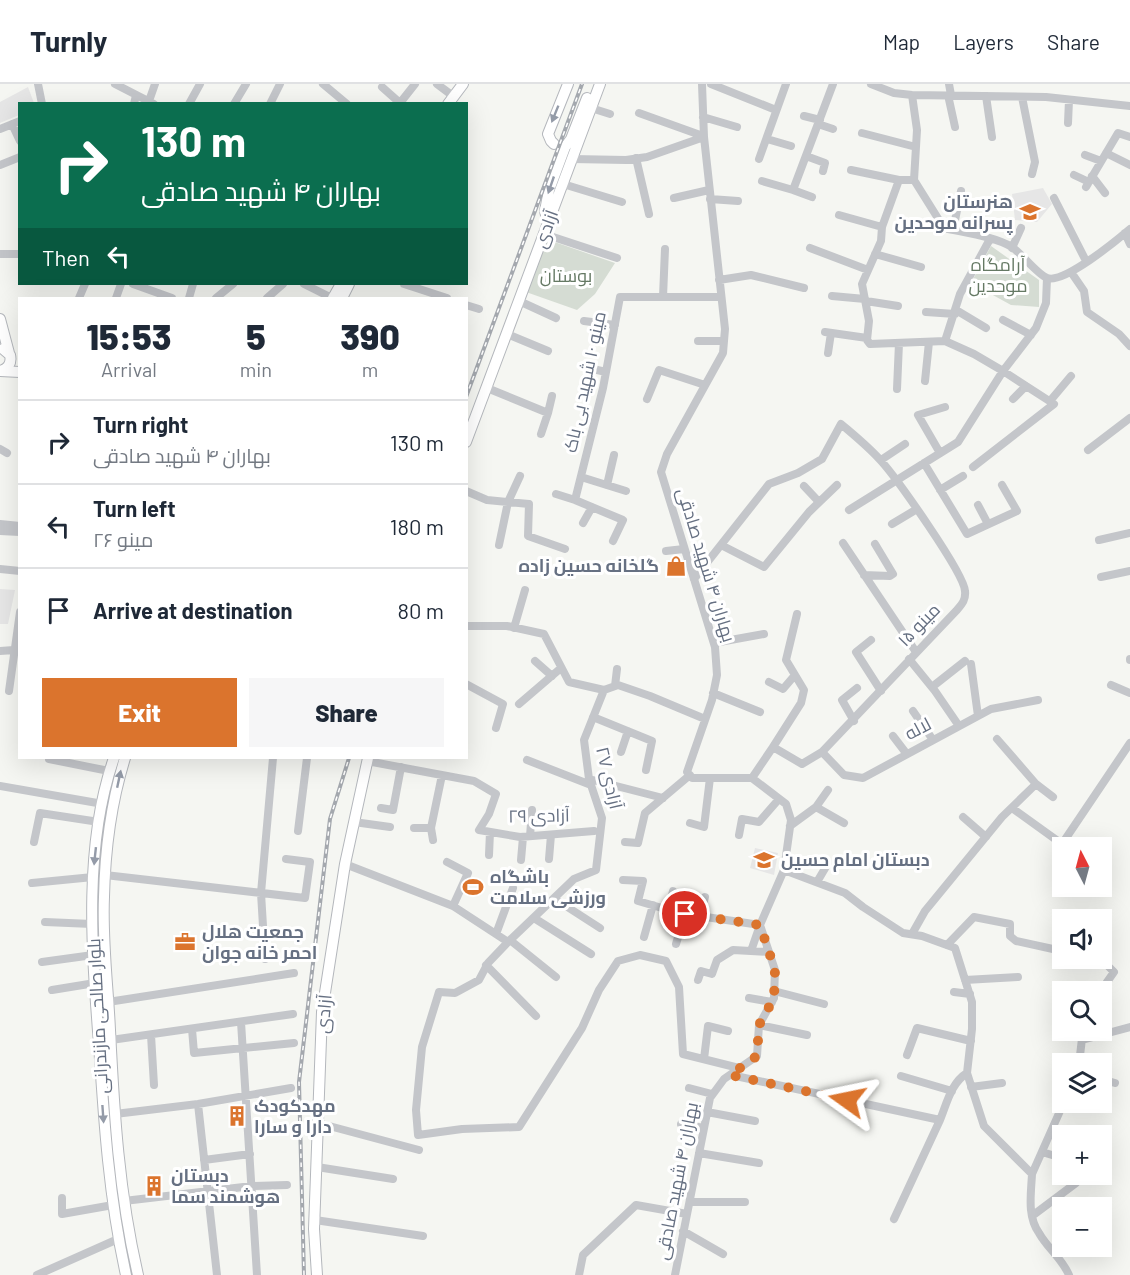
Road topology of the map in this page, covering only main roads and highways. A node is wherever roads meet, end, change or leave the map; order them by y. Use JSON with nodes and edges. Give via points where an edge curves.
{"nodes":[{"id":1,"x":463,"y":84,"type":"edge"},
{"id":2,"x":568,"y":84,"type":"edge"},
{"id":3,"x":593,"y":84,"type":"edge"},
{"id":4,"x":600,"y":84,"type":"edge"},
{"id":5,"x":450,"y":100,"type":"edge"},
{"id":6,"x":559,"y":145,"type":"junction"},
{"id":7,"x":546,"y":229,"type":"junction"},
{"id":8,"x":0,"y":319,"type":"edge"},
{"id":9,"x":10,"y":354,"type":"edge"},
{"id":10,"x":0,"y":371,"type":"edge"},
{"id":11,"x":18,"y":372,"type":"edge"},
{"id":12,"x":468,"y":437,"type":"edge"},
{"id":13,"x":114,"y":759,"type":"edge"},
{"id":14,"x":125,"y":759,"type":"edge"},
{"id":15,"x":368,"y":759,"type":"edge"},
{"id":16,"x":94,"y":970,"type":"junction"},
{"id":17,"x":107,"y":970,"type":"junction"},
{"id":18,"x":109,"y":1005,"type":"junction"},
{"id":19,"x":96,"y":1007,"type":"junction"},
{"id":20,"x":118,"y":1203,"type":"junction"},
{"id":21,"x":126,"y":1275,"type":"edge"},
{"id":22,"x":138,"y":1275,"type":"edge"},
{"id":23,"x":318,"y":1275,"type":"edge"}],
"edges":[{"from":1,"to":5,"type":"main road"},
{"from":2,"to":6,"type":"main road","one_way":true,"via":[[548,134]]},
{"from":3,"to":6,"type":"main road","via":[[571,138]]},
{"from":4,"to":7,"type":"main road","name":"آزادی"},
{"from":6,"to":7,"type":"main road","one_way":true,"via":[[546,201]]},
{"from":7,"to":12,"type":"main road","name":"آزادی"},
{"from":8,"to":9,"type":"main road"},
{"from":9,"to":10,"type":"main road","via":[[10,365]]},
{"from":10,"to":11,"type":"main road"},
{"from":13,"to":16,"type":"main road","name":"بلوار صالحی مازندرانی","one_way":true,"via":[[99,822],[93,877]]},
{"from":17,"to":14,"type":"main road","name":"بلوار صالحی مازندرانی","one_way":true,"via":[[105,875],[109,831]]},
{"from":15,"to":23,"type":"main road","name":"آزادی","via":[[345,864],[322,1012],[315,1220]]},
{"from":16,"to":17,"type":"main road"},
{"from":16,"to":19,"type":"main road","name":"بلوار صالحی مازندرانی"},
{"from":17,"to":18,"type":"main road","name":"بلوار صالحی مازندرانی"},
{"from":18,"to":19,"type":"main road"},
{"from":18,"to":20,"type":"main road","name":"بلوار صالحی مازندرانی"},
{"from":19,"to":20,"type":"main road","name":"بلوار صالحی مازندرانی","one_way":true,"via":[[106,1149]]},
{"from":20,"to":21,"type":"main road","name":"بلوار صالحی مازندرانی","via":[[118,1239]]},
{"from":20,"to":22,"type":"main road","name":"بلوار صالحی مازندرانی"}]}
